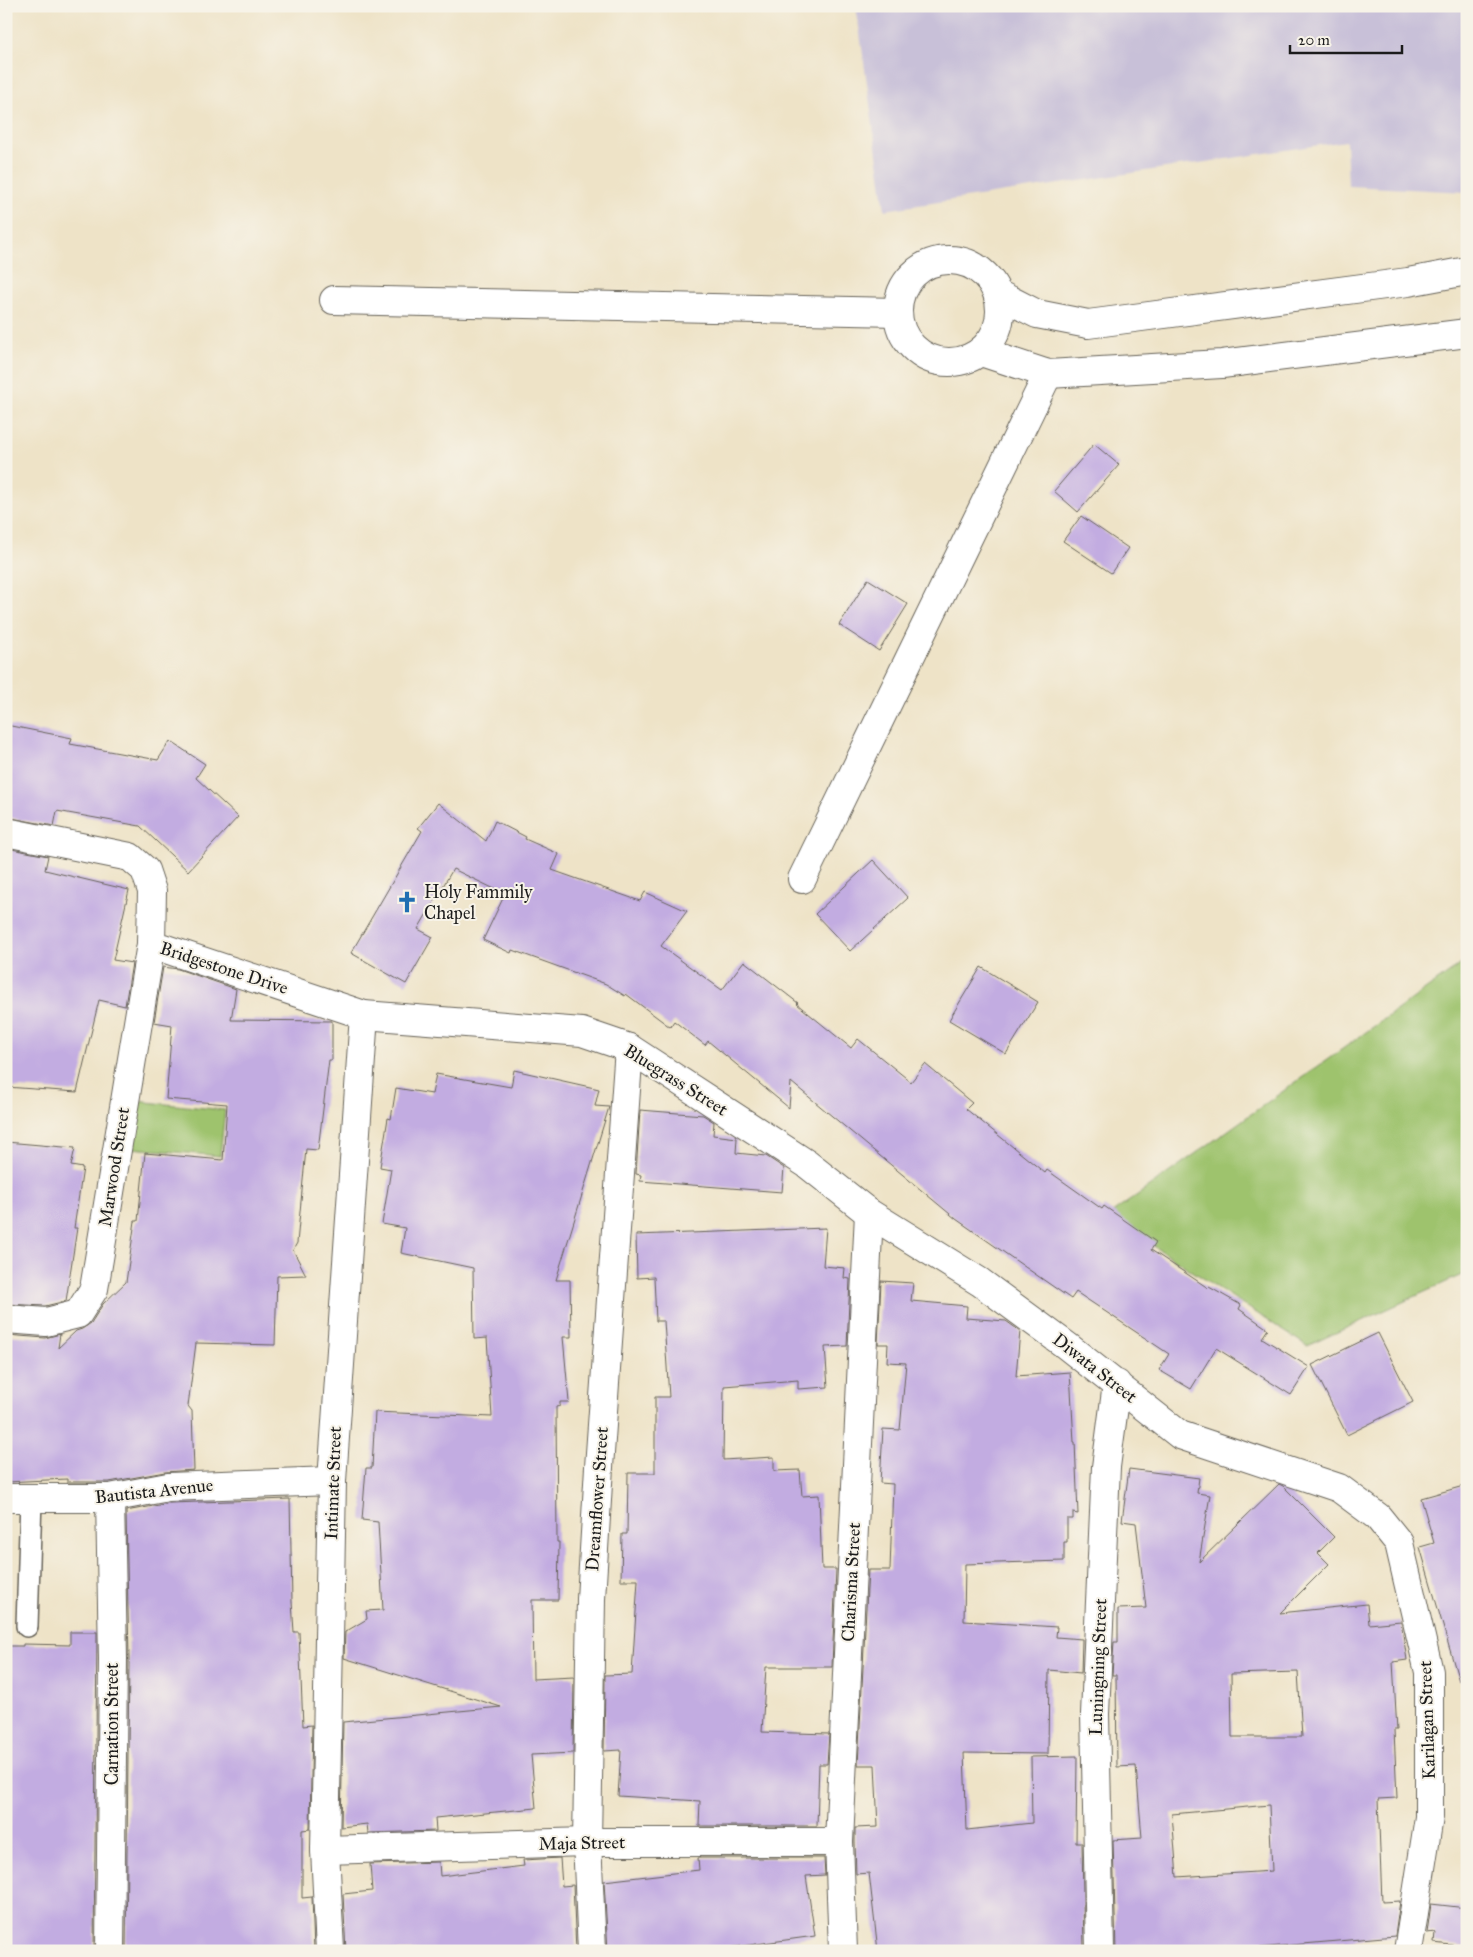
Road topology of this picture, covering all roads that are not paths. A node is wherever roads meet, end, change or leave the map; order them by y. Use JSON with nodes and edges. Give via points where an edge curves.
{"nodes":[{"id":1,"x":1467,"y":271,"type":"edge"},
{"id":2,"x":998,"y":294,"type":"junction"},
{"id":3,"x":334,"y":300,"type":"dead end"},
{"id":4,"x":898,"y":312,"type":"junction"},
{"id":5,"x":1467,"y":333,"type":"edge"},
{"id":6,"x":981,"y":352,"type":"junction"},
{"id":7,"x":1048,"y":374,"type":"junction"},
{"id":8,"x":6,"y":832,"type":"edge"},
{"id":9,"x":802,"y":879,"type":"dead end"},
{"id":10,"x":151,"y":944,"type":"junction"},
{"id":11,"x":364,"y":1015,"type":"junction"},
{"id":12,"x":630,"y":1048,"type":"junction"},
{"id":13,"x":869,"y":1213,"type":"junction"},
{"id":14,"x":6,"y":1319,"type":"edge"},
{"id":15,"x":1117,"y":1384,"type":"junction"},
{"id":16,"x":332,"y":1481,"type":"junction"},
{"id":17,"x":1339,"y":1488,"type":"joint"},
{"id":18,"x":19,"y":1498,"type":"edge"},
{"id":19,"x":110,"y":1498,"type":"junction"},
{"id":20,"x":27,"y":1626,"type":"dead end"},
{"id":21,"x":587,"y":1842,"type":"junction"},
{"id":22,"x":839,"y":1842,"type":"junction"},
{"id":23,"x":325,"y":1850,"type":"junction"},
{"id":24,"x":110,"y":1951,"type":"edge"},
{"id":25,"x":330,"y":1951,"type":"edge"},
{"id":26,"x":592,"y":1951,"type":"edge"},
{"id":27,"x":843,"y":1951,"type":"edge"},
{"id":28,"x":1100,"y":1951,"type":"edge"},
{"id":29,"x":1408,"y":1951,"type":"edge"}],
"edges":[{"from":1,"to":2,"type":"street","via":[[1408,282],[1088,324],[1037,314]]},
{"from":2,"to":4,"type":"street","via":[[979,269],[964,262],[948,260],[919,270],[907,282],[900,296]]},
{"from":2,"to":6,"type":"street","via":[[998,326]]},
{"from":3,"to":4,"type":"street"},
{"from":4,"to":6,"type":"street","via":[[908,342],[920,353],[950,362]]},
{"from":5,"to":7,"type":"street","via":[[1222,364]]},
{"from":6,"to":7,"type":"street"},
{"from":7,"to":9,"type":"street"},
{"from":8,"to":10,"type":"street","name":"Bridgestone Drive","via":[[130,856],[145,870],[152,891]]},
{"from":10,"to":11,"type":"street","name":"Bridgestone Drive"},
{"from":10,"to":14,"type":"street","name":"Marwood Street","via":[[94,1289],[78,1314],[46,1322]]},
{"from":11,"to":12,"type":"street","name":"Bluegrass Street","via":[[582,1032]]},
{"from":11,"to":16,"type":"street","name":"Intimate Street"},
{"from":12,"to":13,"type":"street","name":"Bluegrass Street","via":[[807,1164]]},
{"from":12,"to":21,"type":"street","name":"Dreamflower Street","via":[[591,1598]]},
{"from":13,"to":15,"type":"street","name":"Diwata Street","via":[[980,1282]]},
{"from":13,"to":22,"type":"street","name":"Charisma Street"},
{"from":15,"to":17,"type":"street","name":"Diwata Street","via":[[1180,1435]]},
{"from":15,"to":28,"type":"street","name":"Luningning Street","via":[[1106,1467],[1095,1714]]},
{"from":16,"to":19,"type":"street","name":"Bautista Avenue","via":[[168,1487]]},
{"from":16,"to":23,"type":"street","name":"Intimate Street"},
{"from":17,"to":29,"type":"street","name":"Karilagan Street","via":[[1378,1517],[1399,1543],[1429,1672],[1429,1817]]},
{"from":18,"to":19,"type":"street","name":"Bautista Avenue"},
{"from":18,"to":20,"type":"lane"},
{"from":19,"to":24,"type":"street","name":"Carnation Street","via":[[113,1659]]},
{"from":21,"to":22,"type":"street","name":"Maja Street"},
{"from":21,"to":23,"type":"street","name":"Maja Street"},
{"from":21,"to":26,"type":"street","name":"Dreamflower Street"},
{"from":22,"to":27,"type":"street","name":"Charisma Street"},
{"from":23,"to":25,"type":"street","name":"Intimate Street"}]}
